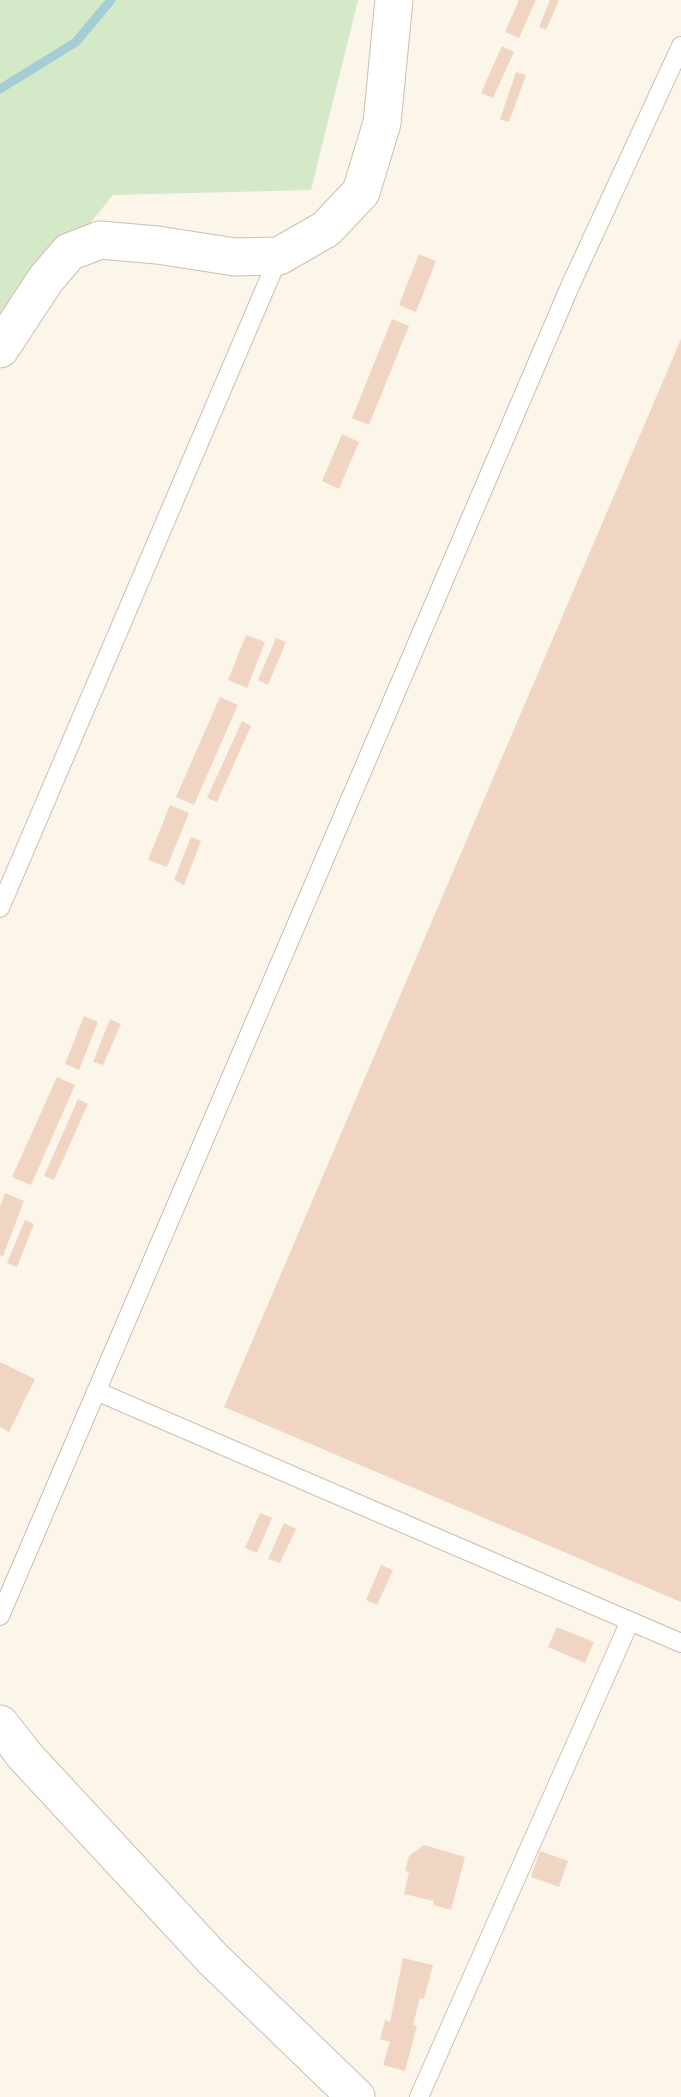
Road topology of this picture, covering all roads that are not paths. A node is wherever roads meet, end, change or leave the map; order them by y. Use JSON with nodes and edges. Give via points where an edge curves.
{"nodes":[{"id":1,"x":394,"y":0,"type":"edge"},
{"id":2,"x":681,"y":46,"type":"edge"},
{"id":3,"x":279,"y":256,"type":"junction"},
{"id":4,"x":0,"y":349,"type":"edge"},
{"id":5,"x":0,"y":908,"type":"edge"},
{"id":6,"x":96,"y":1391,"type":"junction"},
{"id":7,"x":0,"y":1616,"type":"edge"},
{"id":8,"x":630,"y":1621,"type":"junction"},
{"id":9,"x":681,"y":1643,"type":"edge"},
{"id":10,"x":0,"y":1724,"type":"edge"},
{"id":11,"x":356,"y":2097,"type":"edge"},
{"id":12,"x":419,"y":2097,"type":"edge"}],
"edges":[{"from":1,"to":3,"type":"street","via":[[382,123],[361,192],[326,229]]},
{"from":2,"to":6,"type":"lane","via":[[571,284]]},
{"from":3,"to":4,"type":"street","via":[[234,257],[100,240],[69,252]]},
{"from":3,"to":5,"type":"lane"},
{"from":6,"to":7,"type":"lane"},
{"from":6,"to":8,"type":"lane"},
{"from":8,"to":9,"type":"lane"},
{"from":8,"to":12,"type":"lane"},
{"from":10,"to":11,"type":"street","via":[[214,1960]]}]}
